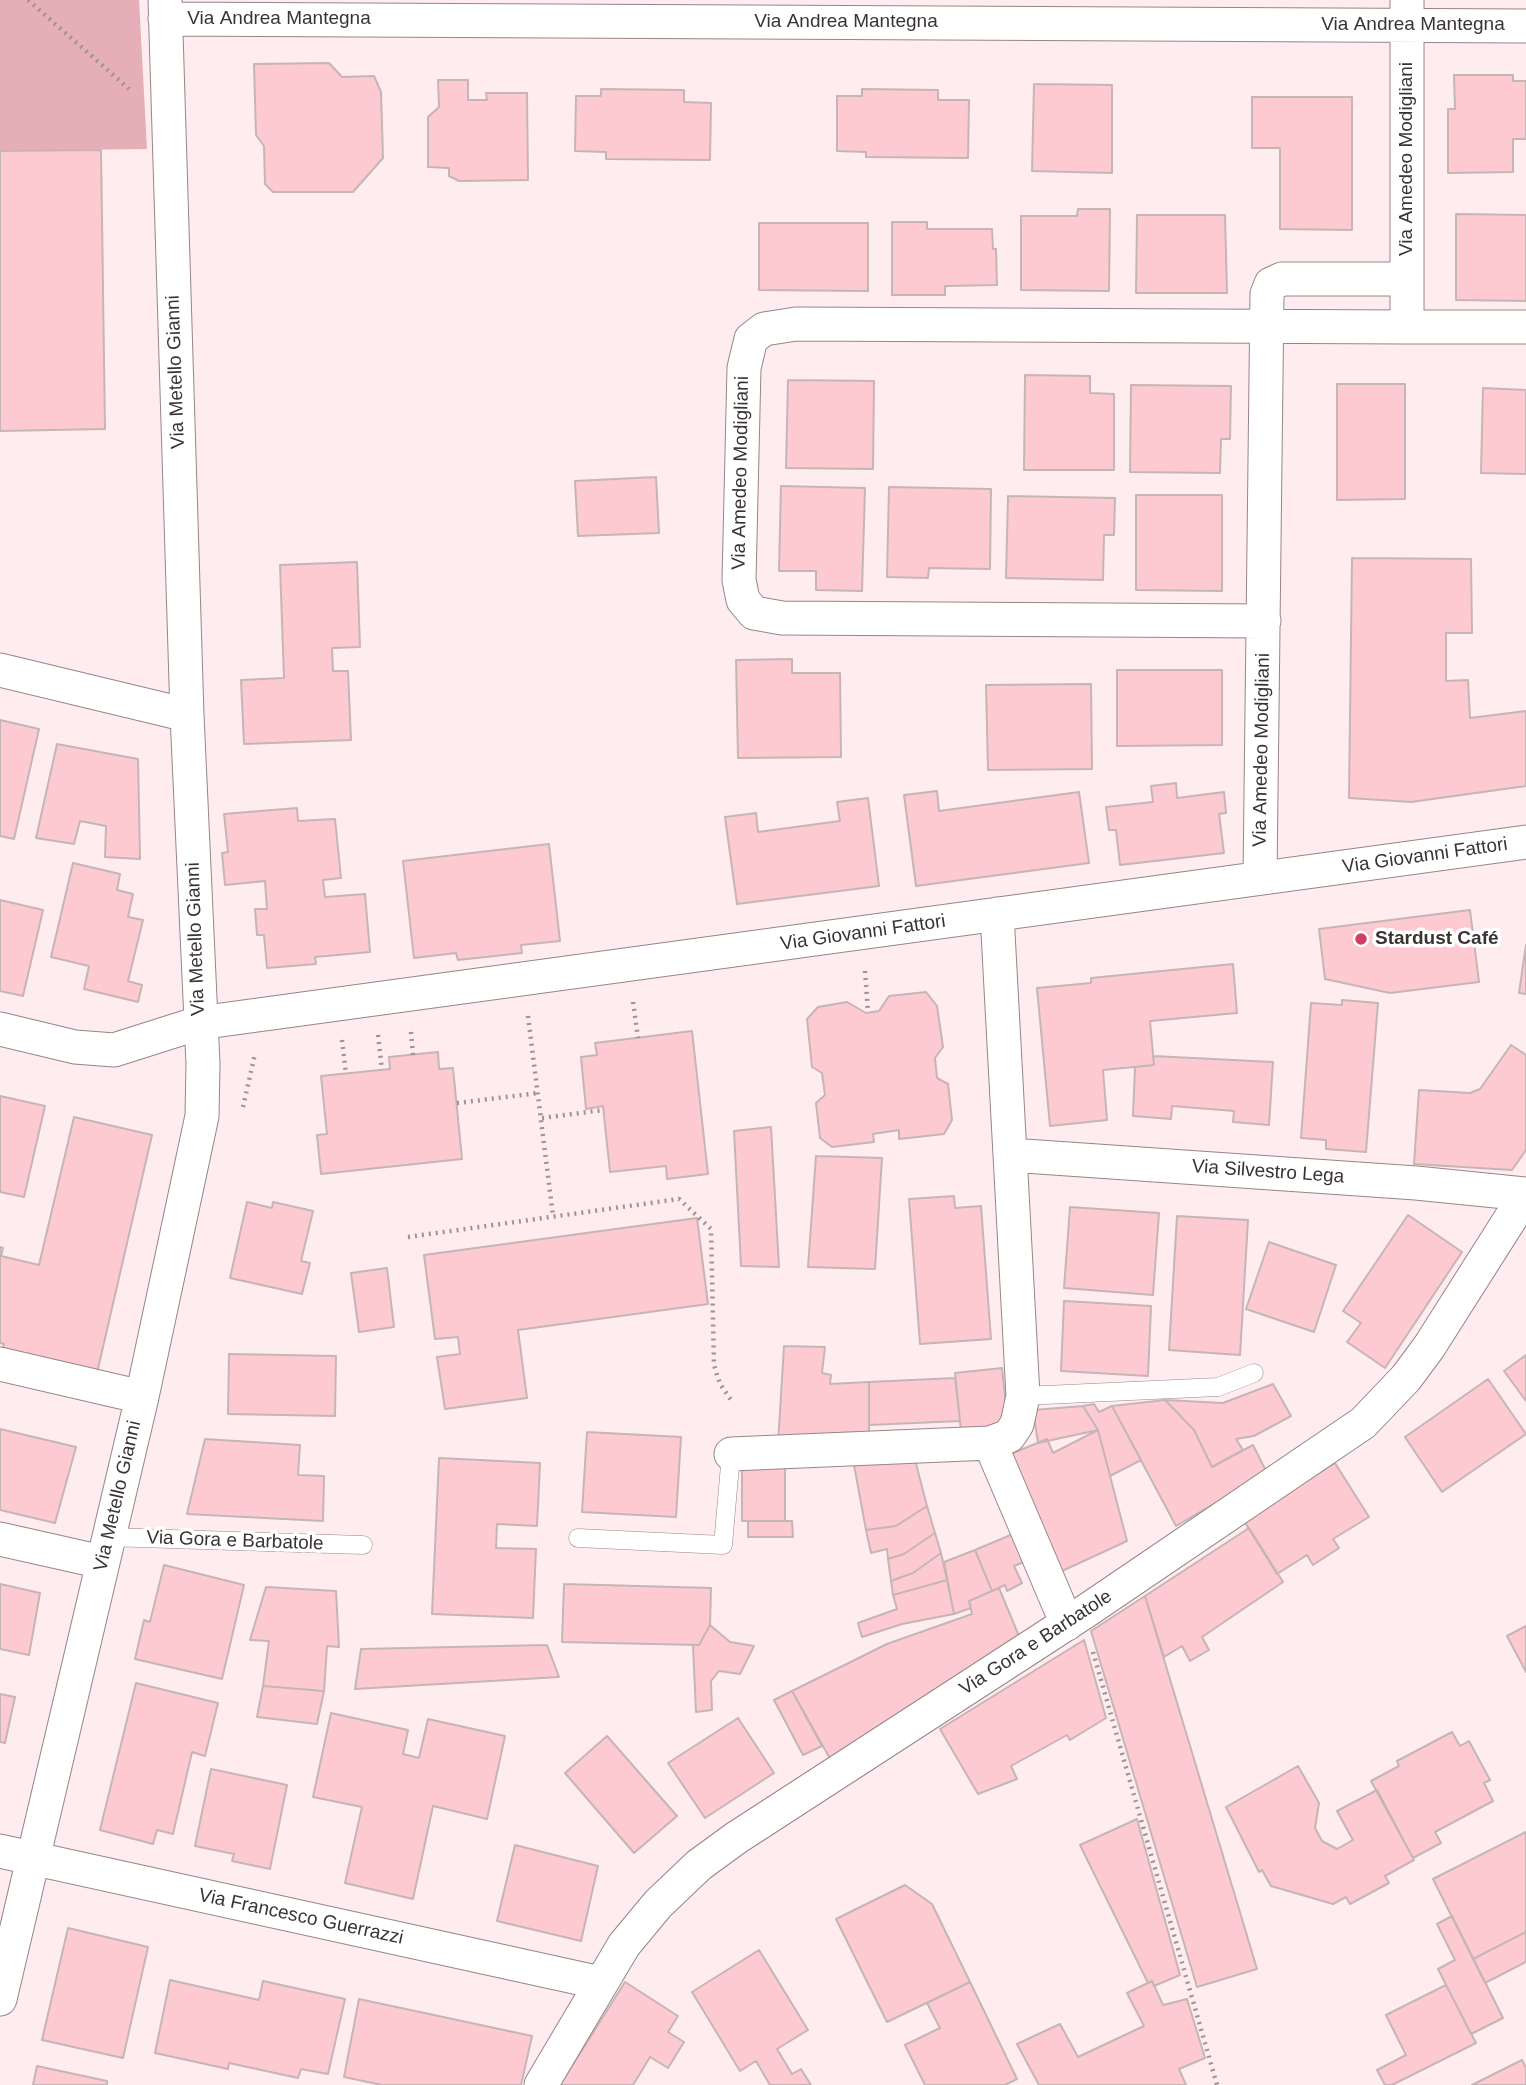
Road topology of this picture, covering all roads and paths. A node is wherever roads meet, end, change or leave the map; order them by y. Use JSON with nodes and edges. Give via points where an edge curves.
{"nodes":[{"id":1,"x":28,"y":0,"type":"edge"},
{"id":2,"x":165,"y":9,"type":"edge"},
{"id":3,"x":1407,"y":13,"type":"edge"},
{"id":4,"x":1526,"y":26,"type":"edge"},
{"id":5,"x":169,"y":124,"type":"junction"},
{"id":6,"x":1407,"y":279,"type":"junction"},
{"id":7,"x":1266,"y":327,"type":"junction"},
{"id":8,"x":1407,"y":327,"type":"junction"},
{"id":9,"x":1526,"y":327,"type":"edge"},
{"id":10,"x":1264,"y":621,"type":"junction"},
{"id":11,"x":0,"y":670,"type":"edge"},
{"id":12,"x":187,"y":715,"type":"junction"},
{"id":13,"x":1526,"y":842,"type":"edge"},
{"id":14,"x":1260,"y":878,"type":"junction"},
{"id":15,"x":997,"y":914,"type":"junction"},
{"id":16,"x":864,"y":967,"type":"dead end"},
{"id":17,"x":632,"y":997,"type":"dead end"},
{"id":18,"x":528,"y":1011,"type":"dead end"},
{"id":19,"x":868,"y":1012,"type":"dead end"},
{"id":20,"x":199,"y":1023,"type":"junction"},
{"id":21,"x":399,"y":1028,"type":"dead end"},
{"id":22,"x":0,"y":1029,"type":"edge"},
{"id":23,"x":388,"y":1030,"type":"dead end"},
{"id":24,"x":377,"y":1031,"type":"junction"},
{"id":25,"x":366,"y":1033,"type":"dead end"},
{"id":26,"x":354,"y":1034,"type":"dead end"},
{"id":27,"x":342,"y":1036,"type":"junction"},
{"id":28,"x":330,"y":1038,"type":"dead end"},
{"id":29,"x":638,"y":1038,"type":"dead end"},
{"id":30,"x":257,"y":1047,"type":"dead end"},
{"id":31,"x":413,"y":1055,"type":"dead end"},
{"id":32,"x":382,"y":1070,"type":"dead end"},
{"id":33,"x":346,"y":1074,"type":"dead end"},
{"id":34,"x":538,"y":1093,"type":"junction"},
{"id":35,"x":457,"y":1103,"type":"dead end"},
{"id":36,"x":243,"y":1109,"type":"dead end"},
{"id":37,"x":603,"y":1110,"type":"dead end"},
{"id":38,"x":542,"y":1118,"type":"junction"},
{"id":39,"x":1010,"y":1155,"type":"junction"},
{"id":40,"x":1526,"y":1194,"type":"edge"},
{"id":41,"x":553,"y":1216,"type":"junction"},
{"id":42,"x":408,"y":1237,"type":"dead end"},
{"id":43,"x":0,"y":1364,"type":"edge"},
{"id":44,"x":1254,"y":1373,"type":"dead end"},
{"id":45,"x":1023,"y":1396,"type":"junction"},
{"id":46,"x":142,"y":1397,"type":"junction"},
{"id":47,"x":733,"y":1403,"type":"dead end"},
{"id":48,"x":989,"y":1443,"type":"junction"},
{"id":49,"x":731,"y":1454,"type":"joint"},
{"id":50,"x":578,"y":1538,"type":"dead end"},
{"id":51,"x":0,"y":1539,"type":"edge"},
{"id":52,"x":363,"y":1545,"type":"dead end"},
{"id":53,"x":105,"y":1549,"type":"junction"},
{"id":54,"x":1076,"y":1617,"type":"junction"},
{"id":55,"x":16,"y":1855,"type":"edge"},
{"id":56,"x":601,"y":1983,"type":"junction"},
{"id":57,"x":0,"y":1999,"type":"edge"},
{"id":58,"x":541,"y":2085,"type":"edge"},
{"id":59,"x":1217,"y":2085,"type":"edge"}],
"edges":[{"from":1,"to":5,"type":"path"},
{"from":2,"to":3,"type":"street","name":"Via Andrea Mantegna"},
{"from":2,"to":5,"type":"street","name":"Via Metello Gianni"},
{"from":3,"to":4,"type":"street","name":"Via Andrea Mantegna"},
{"from":3,"to":6,"type":"street","name":"Via Amedeo Modigliani"},
{"from":5,"to":12,"type":"street","name":"Via Metello Gianni"},
{"from":6,"to":7,"type":"street","name":"Via Amedeo Modigliani","via":[[1276,280],[1267,294]]},
{"from":6,"to":8,"type":"street"},
{"from":7,"to":8,"type":"street"},
{"from":7,"to":10,"type":"street","name":"Via Amedeo Modigliani"},
{"from":7,"to":10,"type":"street","name":"Via Amedeo Modigliani","via":[[796,324],[764,329],[751,339],[744,368],[739,580],[740,591],[754,613],[772,617]]},
{"from":8,"to":9,"type":"street"},
{"from":10,"to":14,"type":"street","name":"Via Amedeo Modigliani"},
{"from":11,"to":12,"type":"street"},
{"from":12,"to":20,"type":"street","name":"Via Metello Gianni"},
{"from":13,"to":14,"type":"street","name":"Via Giovanni Fattori"},
{"from":14,"to":15,"type":"street","name":"Via Giovanni Fattori"},
{"from":15,"to":20,"type":"street","name":"Via Giovanni Fattori"},
{"from":15,"to":39,"type":"street"},
{"from":16,"to":19,"type":"path"},
{"from":17,"to":29,"type":"path"},
{"from":18,"to":34,"type":"path"},
{"from":20,"to":22,"type":"street","name":"Via Giovanni Fattori","via":[[114,1050]]},
{"from":20,"to":46,"type":"street","name":"Via Metello Gianni","via":[[204,1096],[199,1136]]},
{"from":21,"to":31,"type":"path","via":[[410,1027]]},
{"from":23,"to":24,"type":"path"},
{"from":24,"to":25,"type":"path"},
{"from":24,"to":32,"type":"path"},
{"from":26,"to":27,"type":"path"},
{"from":27,"to":28,"type":"path"},
{"from":27,"to":33,"type":"path"},
{"from":30,"to":36,"type":"path"},
{"from":34,"to":35,"type":"path"},
{"from":34,"to":38,"type":"path"},
{"from":37,"to":38,"type":"path"},
{"from":38,"to":41,"type":"path"},
{"from":39,"to":40,"type":"street","name":"Via Silvestro Lega","via":[[1416,1182]]},
{"from":39,"to":45,"type":"street"},
{"from":40,"to":54,"type":"street","name":"Via Gora e Barbatole","via":[[1429,1347],[1363,1423]]},
{"from":41,"to":42,"type":"path"},
{"from":41,"to":47,"type":"path","via":[[679,1199],[711,1230],[713,1365]]},
{"from":43,"to":46,"type":"street"},
{"from":44,"to":45,"type":"lane","via":[[1218,1387]]},
{"from":45,"to":48,"type":"street","via":[[1017,1424],[1009,1436]]},
{"from":46,"to":53,"type":"street","name":"Via Metello Gianni"},
{"from":48,"to":49,"type":"street"},
{"from":48,"to":54,"type":"street"},
{"from":49,"to":50,"type":"lane","via":[[723,1545]]},
{"from":51,"to":53,"type":"street"},
{"from":52,"to":53,"type":"lane","name":"Via Gora e Barbatole"},
{"from":53,"to":55,"type":"street","name":"Via Metello Gianni"},
{"from":54,"to":56,"type":"street","name":"Via Gora e Barbatole","via":[[718,1850],[640,1924]]},
{"from":54,"to":59,"type":"path","via":[[1087,1629]]},
{"from":55,"to":56,"type":"street","name":"Via Francesco Guerrazzi"},
{"from":55,"to":57,"type":"street","name":"Via Metello Gianni"},
{"from":56,"to":58,"type":"street","name":"Via Gora e Barbatole"}]}
